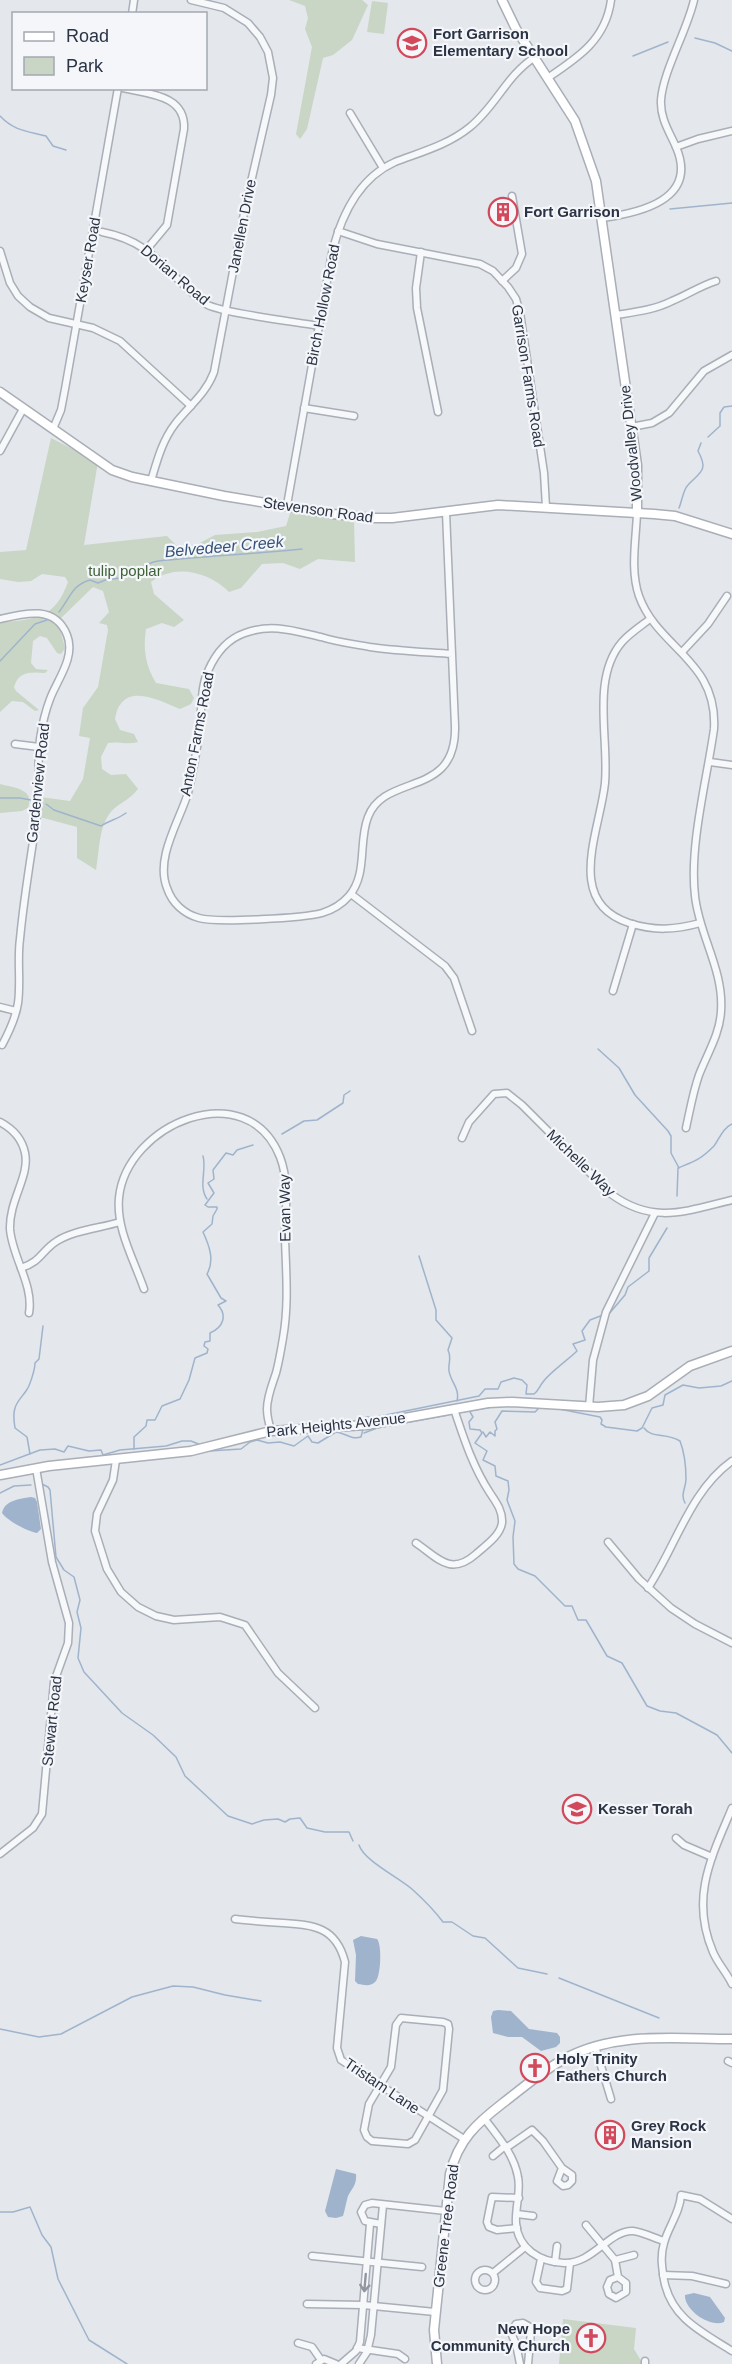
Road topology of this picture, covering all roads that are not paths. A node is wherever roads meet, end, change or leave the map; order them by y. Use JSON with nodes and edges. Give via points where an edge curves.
{"nodes":[{"id":1,"x":191,"y":0,"type":"edge"},
{"id":2,"x":502,"y":0,"type":"edge"},
{"id":3,"x":610,"y":0,"type":"edge"},
{"id":4,"x":694,"y":0,"type":"edge"},
{"id":5,"x":535,"y":57,"type":"junction"},
{"id":6,"x":549,"y":77,"type":"junction"},
{"id":7,"x":121,"y":90,"type":"edge"},
{"id":8,"x":130,"y":90,"type":"edge"},
{"id":9,"x":350,"y":113,"type":"dead end"},
{"id":10,"x":732,"y":131,"type":"edge"},
{"id":11,"x":676,"y":147,"type":"junction"},
{"id":12,"x":383,"y":168,"type":"junction"},
{"id":13,"x":512,"y":196,"type":"dead end"},
{"id":14,"x":602,"y":218,"type":"junction"},
{"id":15,"x":338,"y":231,"type":"junction"},
{"id":16,"x":102,"y":232,"type":"dead end"},
{"id":17,"x":147,"y":249,"type":"junction"},
{"id":18,"x":0,"y":251,"type":"edge"},
{"id":19,"x":421,"y":252,"type":"junction"},
{"id":20,"x":502,"y":280,"type":"junction"},
{"id":21,"x":716,"y":281,"type":"dead end"},
{"id":22,"x":226,"y":310,"type":"junction"},
{"id":23,"x":616,"y":315,"type":"junction"},
{"id":24,"x":76,"y":325,"type":"junction"},
{"id":25,"x":319,"y":326,"type":"junction"},
{"id":26,"x":732,"y":355,"type":"edge"},
{"id":27,"x":0,"y":392,"type":"edge"},
{"id":28,"x":191,"y":406,"type":"junction"},
{"id":29,"x":304,"y":408,"type":"junction"},
{"id":30,"x":23,"y":409,"type":"junction"},
{"id":31,"x":438,"y":412,"type":"dead end"},
{"id":32,"x":354,"y":416,"type":"dead end"},
{"id":33,"x":632,"y":427,"type":"junction"},
{"id":34,"x":52,"y":429,"type":"junction"},
{"id":35,"x":0,"y":451,"type":"edge"},
{"id":36,"x":152,"y":481,"type":"junction"},
{"id":37,"x":287,"y":506,"type":"junction"},
{"id":38,"x":546,"y":507,"type":"junction"},
{"id":39,"x":446,"y":512,"type":"junction"},
{"id":40,"x":638,"y":513,"type":"junction"},
{"id":41,"x":732,"y":534,"type":"edge"},
{"id":42,"x":727,"y":596,"type":"dead end"},
{"id":43,"x":0,"y":619,"type":"edge"},
{"id":44,"x":650,"y":619,"type":"junction"},
{"id":45,"x":682,"y":652,"type":"junction"},
{"id":46,"x":452,"y":654,"type":"junction"},
{"id":47,"x":15,"y":744,"type":"dead end"},
{"id":48,"x":39,"y":747,"type":"junction"},
{"id":49,"x":710,"y":762,"type":"junction"},
{"id":50,"x":732,"y":765,"type":"edge"},
{"id":51,"x":351,"y":894,"type":"junction"},
{"id":52,"x":700,"y":923,"type":"junction"},
{"id":53,"x":633,"y":924,"type":"junction"},
{"id":54,"x":613,"y":991,"type":"dead end"},
{"id":55,"x":0,"y":1007,"type":"edge"},
{"id":56,"x":16,"y":1011,"type":"junction"},
{"id":57,"x":472,"y":1030,"type":"dead end"},
{"id":58,"x":2,"y":1046,"type":"dead end"},
{"id":59,"x":0,"y":1122,"type":"edge"},
{"id":60,"x":686,"y":1128,"type":"dead end"},
{"id":61,"x":462,"y":1138,"type":"dead end"},
{"id":62,"x":732,"y":1200,"type":"edge"},
{"id":63,"x":655,"y":1213,"type":"junction"},
{"id":64,"x":120,"y":1222,"type":"junction"},
{"id":65,"x":21,"y":1268,"type":"junction"},
{"id":66,"x":144,"y":1289,"type":"dead end"},
{"id":67,"x":29,"y":1314,"type":"dead end"},
{"id":68,"x":732,"y":1351,"type":"edge"},
{"id":69,"x":589,"y":1407,"type":"junction"},
{"id":70,"x":454,"y":1409,"type":"junction"},
{"id":71,"x":271,"y":1431,"type":"junction"},
{"id":72,"x":116,"y":1460,"type":"junction"},
{"id":73,"x":732,"y":1461,"type":"edge"},
{"id":74,"x":36,"y":1467,"type":"junction"},
{"id":75,"x":0,"y":1475,"type":"edge"},
{"id":76,"x":608,"y":1542,"type":"dead end"},
{"id":77,"x":416,"y":1543,"type":"dead end"},
{"id":78,"x":648,"y":1588,"type":"junction"},
{"id":79,"x":732,"y":1643,"type":"edge"},
{"id":80,"x":315,"y":1708,"type":"dead end"},
{"id":81,"x":732,"y":1808,"type":"edge"},
{"id":82,"x":676,"y":1838,"type":"dead end"},
{"id":83,"x":0,"y":1854,"type":"edge"},
{"id":84,"x":712,"y":1857,"type":"junction"},
{"id":85,"x":235,"y":1919,"type":"dead end"},
{"id":86,"x":732,"y":1984,"type":"edge"},
{"id":87,"x":732,"y":2039,"type":"edge"},
{"id":88,"x":595,"y":2046,"type":"junction"},
{"id":89,"x":380,"y":2087,"type":"junction"},
{"id":90,"x":611,"y":2099,"type":"dead end"},
{"id":91,"x":428,"y":2117,"type":"junction"},
{"id":92,"x":484,"y":2118,"type":"junction"},
{"id":93,"x":464,"y":2139,"type":"junction"},
{"id":94,"x":506,"y":2147,"type":"junction"},
{"id":95,"x":493,"y":2156,"type":"dead end"},
{"id":96,"x":562,"y":2168,"type":"dead end"},
{"id":97,"x":519,"y":2198,"type":"junction"},
{"id":98,"x":383,"y":2205,"type":"junction"},
{"id":99,"x":446,"y":2211,"type":"junction"},
{"id":100,"x":517,"y":2214,"type":"junction"},
{"id":101,"x":533,"y":2216,"type":"dead end"},
{"id":102,"x":732,"y":2219,"type":"edge"},
{"id":103,"x":370,"y":2224,"type":"junction"},
{"id":104,"x":381,"y":2224,"type":"junction"},
{"id":105,"x":586,"y":2225,"type":"dead end"},
{"id":106,"x":517,"y":2228,"type":"junction"},
{"id":107,"x":664,"y":2241,"type":"junction"},
{"id":108,"x":557,"y":2246,"type":"dead end"},
{"id":109,"x":604,"y":2246,"type":"junction"},
{"id":110,"x":525,"y":2247,"type":"junction"},
{"id":111,"x":634,"y":2255,"type":"dead end"},
{"id":112,"x":312,"y":2256,"type":"dead end"},
{"id":113,"x":541,"y":2259,"type":"junction"},
{"id":114,"x":615,"y":2260,"type":"junction"},
{"id":115,"x":367,"y":2262,"type":"junction"},
{"id":116,"x":555,"y":2262,"type":"junction"},
{"id":117,"x":378,"y":2263,"type":"junction"},
{"id":118,"x":570,"y":2263,"type":"junction"},
{"id":119,"x":422,"y":2267,"type":"dead end"},
{"id":120,"x":493,"y":2273,"type":"dead end"},
{"id":121,"x":663,"y":2275,"type":"junction"},
{"id":122,"x":618,"y":2277,"type":"dead end"},
{"id":123,"x":726,"y":2284,"type":"dead end"},
{"id":124,"x":307,"y":2304,"type":"dead end"},
{"id":125,"x":363,"y":2305,"type":"junction"},
{"id":126,"x":375,"y":2306,"type":"junction"},
{"id":127,"x":435,"y":2312,"type":"junction"},
{"id":128,"x":298,"y":2343,"type":"dead end"},
{"id":129,"x":357,"y":2348,"type":"junction"},
{"id":130,"x":368,"y":2350,"type":"junction"},
{"id":131,"x":732,"y":2351,"type":"edge"},
{"id":132,"x":405,"y":2359,"type":"dead end"},
{"id":133,"x":319,"y":2362,"type":"edge"},
{"id":134,"x":336,"y":2364,"type":"edge"},
{"id":135,"x":341,"y":2364,"type":"edge"},
{"id":136,"x":358,"y":2364,"type":"edge"},
{"id":137,"x":437,"y":2364,"type":"edge"},
{"id":138,"x":520,"y":2364,"type":"edge"},
{"id":139,"x":528,"y":2364,"type":"edge"}],
"edges":[{"from":1,"to":22,"type":"street","name":"Janellen Drive","via":[[224,8],[248,23],[264,44],[272,69],[271,95],[249,184]]},
{"from":2,"to":5,"type":"street","name":"Woodvalley Drive"},
{"from":3,"to":6,"type":"street","via":[[595,42]]},
{"from":4,"to":11,"type":"street","via":[[661,101],[666,127]]},
{"from":5,"to":6,"type":"street","name":"Woodvalley Drive"},
{"from":5,"to":12,"type":"street","name":"Birch Hollow Road","via":[[516,70],[467,129]]},
{"from":6,"to":14,"type":"street","name":"Woodvalley Drive","via":[[584,141]]},
{"from":7,"to":24,"type":"street","name":"Keyser Road"},
{"from":8,"to":17,"type":"street","via":[[166,98],[178,107],[184,129],[167,225]]},
{"from":9,"to":12,"type":"street"},
{"from":10,"to":11,"type":"street"},
{"from":11,"to":14,"type":"street","via":[[680,174],[665,199],[637,212]]},
{"from":12,"to":15,"type":"street","name":"Birch Hollow Road","via":[[358,192]]},
{"from":13,"to":20,"type":"street","via":[[522,254],[516,268]]},
{"from":14,"to":23,"type":"street","name":"Woodvalley Drive"},
{"from":15,"to":19,"type":"street","name":"Garrison Farms Road","via":[[377,244]]},
{"from":15,"to":25,"type":"street","name":"Birch Hollow Road"},
{"from":16,"to":17,"type":"street","name":"Dorian Road","via":[[125,237]]},
{"from":17,"to":22,"type":"street","name":"Dorian Road","via":[[206,304]]},
{"from":18,"to":24,"type":"street","via":[[10,283],[24,301],[49,318]]},
{"from":19,"to":20,"type":"street","name":"Garrison Farms Road","via":[[476,262]]},
{"from":19,"to":31,"type":"street","via":[[417,308]]},
{"from":20,"to":38,"type":"street","name":"Garrison Farms Road","via":[[516,299],[520,313]]},
{"from":21,"to":23,"type":"street","via":[[656,308]]},
{"from":22,"to":25,"type":"street","name":"Dorian Road"},
{"from":22,"to":28,"type":"street","name":"Janellen Drive","via":[[214,372]]},
{"from":23,"to":33,"type":"street","name":"Woodvalley Drive"},
{"from":24,"to":28,"type":"street","via":[[120,341]]},
{"from":24,"to":34,"type":"street","name":"Keyser Road","via":[[63,401]]},
{"from":25,"to":29,"type":"street","name":"Birch Hollow Road"},
{"from":26,"to":33,"type":"street","via":[[704,371],[669,413],[652,423]]},
{"from":27,"to":30,"type":"street","name":"Stevenson Road"},
{"from":28,"to":36,"type":"street","name":"Janellen Drive","via":[[165,440]]},
{"from":29,"to":32,"type":"street"},
{"from":29,"to":37,"type":"street","name":"Birch Hollow Road"},
{"from":30,"to":34,"type":"street","name":"Stevenson Road"},
{"from":30,"to":35,"type":"street"},
{"from":33,"to":40,"type":"street","name":"Woodvalley Drive"},
{"from":34,"to":36,"type":"street","name":"Stevenson Road","via":[[105,466]]},
{"from":36,"to":37,"type":"street","name":"Stevenson Road"},
{"from":37,"to":39,"type":"street","name":"Stevenson Road","via":[[382,519]]},
{"from":38,"to":39,"type":"street","name":"Stevenson Road","via":[[498,505]]},
{"from":38,"to":40,"type":"street","name":"Stevenson Road"},
{"from":39,"to":46,"type":"street"},
{"from":40,"to":41,"type":"street","name":"Stevenson Road","via":[[675,516]]},
{"from":40,"to":44,"type":"street","name":"Woodvalley Drive","via":[[636,581]]},
{"from":42,"to":45,"type":"street"},
{"from":43,"to":48,"type":"street","name":"Gardenview Road","via":[[29,612],[47,615],[62,625],[69,642],[68,660],[45,713]]},
{"from":44,"to":45,"type":"street","name":"Woodvalley Drive"},
{"from":44,"to":53,"type":"street","via":[[623,640],[605,677],[606,773],[590,875],[592,892],[601,907],[613,917]]},
{"from":45,"to":49,"type":"street","name":"Woodvalley Drive","via":[[700,674],[712,701],[715,720]]},
{"from":46,"to":51,"type":"street","via":[[455,735],[450,753],[433,776],[387,795],[373,808],[365,827],[360,871]]},
{"from":46,"to":51,"type":"street","name":"Anton Farms Road","via":[[373,647],[296,629],[268,628],[235,637],[218,652],[208,672],[193,771],[163,862],[164,882],[170,896],[193,916],[222,919],[314,915],[332,909]]},
{"from":47,"to":48,"type":"street"},
{"from":48,"to":56,"type":"street","name":"Gardenview Road","via":[[39,795],[24,893]]},
{"from":49,"to":50,"type":"street"},
{"from":49,"to":52,"type":"street","name":"Woodvalley Drive","via":[[694,864]]},
{"from":51,"to":57,"type":"street","via":[[445,966],[454,978]]},
{"from":52,"to":53,"type":"street","via":[[668,930]]},
{"from":52,"to":60,"type":"street","name":"Woodvalley Drive","via":[[719,981],[722,1008]]},
{"from":53,"to":54,"type":"street"},
{"from":55,"to":56,"type":"street"},
{"from":56,"to":58,"type":"street","name":"Gardenview Road"},
{"from":59,"to":65,"type":"street","via":[[16,1134],[26,1156],[10,1218],[11,1237]]},
{"from":61,"to":63,"type":"street","name":"Michelle Way","via":[[469,1122],[495,1095],[507,1093],[611,1194],[634,1208]]},
{"from":62,"to":63,"type":"street","name":"Michelle Way","via":[[675,1214]]},
{"from":63,"to":69,"type":"street","via":[[604,1316],[590,1377]]},
{"from":64,"to":65,"type":"street","via":[[61,1239],[37,1262]]},
{"from":64,"to":66,"type":"street","name":"Evan Way"},
{"from":64,"to":71,"type":"street","name":"Evan Way","via":[[121,1188],[127,1169],[142,1150],[175,1124],[196,1115],[222,1113],[249,1122],[271,1140],[285,1176],[287,1292],[284,1337],[267,1402]]},
{"from":65,"to":67,"type":"street","via":[[29,1295]]},
{"from":68,"to":69,"type":"street","name":"Park Heights Avenue","via":[[690,1366],[636,1401]]},
{"from":69,"to":70,"type":"street","name":"Park Heights Avenue","via":[[512,1401]]},
{"from":70,"to":71,"type":"street","name":"Park Heights Avenue","via":[[366,1425]]},
{"from":70,"to":77,"type":"street","via":[[478,1474],[500,1509],[501,1527],[476,1554],[458,1564],[440,1561]]},
{"from":71,"to":72,"type":"street","name":"Park Heights Avenue","via":[[191,1451]]},
{"from":72,"to":74,"type":"street","name":"Park Heights Avenue"},
{"from":72,"to":80,"type":"street","via":[[95,1531],[101,1554],[122,1592],[138,1607],[156,1616],[174,1620],[220,1617],[245,1625],[278,1673]]},
{"from":73,"to":78,"type":"street","via":[[701,1492]]},
{"from":74,"to":75,"type":"street","name":"Park Heights Avenue"},
{"from":74,"to":83,"type":"street","name":"Stewart Road","via":[[69,1635],[54,1682],[42,1815],[33,1828]]},
{"from":76,"to":78,"type":"street"},
{"from":78,"to":79,"type":"street","via":[[682,1617]]},
{"from":81,"to":84,"type":"street"},
{"from":82,"to":84,"type":"street","via":[[690,1849]]},
{"from":84,"to":86,"type":"street","via":[[703,1892],[703,1917],[714,1953]]},
{"from":85,"to":89,"type":"street","name":"Tristam Lane","via":[[315,1926],[333,1938],[342,1950],[345,1968],[337,2052],[344,2064]]},
{"from":87,"to":88,"type":"street","name":"Greene Tree Road","via":[[639,2039]]},
{"from":88,"to":90,"type":"street"},
{"from":88,"to":92,"type":"street","name":"Greene Tree Road","via":[[546,2070]]},
{"from":89,"to":91,"type":"street","name":"Tristam Lane"},
{"from":89,"to":91,"type":"street","via":[[367,2109],[364,2130],[369,2139],[408,2144]]},
{"from":89,"to":91,"type":"street","via":[[391,2067],[399,2019],[447,2024],[443,2090]]},
{"from":91,"to":93,"type":"street","name":"Tristam Lane"},
{"from":92,"to":93,"type":"street","name":"Greene Tree Road"},
{"from":92,"to":94,"type":"street"},
{"from":93,"to":99,"type":"street","name":"Greene Tree Road","via":[[452,2165]]},
{"from":94,"to":95,"type":"street"},
{"from":94,"to":96,"type":"street","via":[[532,2130]]},
{"from":94,"to":97,"type":"street","via":[[518,2176]]},
{"from":97,"to":100,"type":"street"},
{"from":97,"to":106,"type":"street","via":[[492,2197],[488,2222],[493,2229]]},
{"from":98,"to":99,"type":"street"},
{"from":98,"to":103,"type":"street","via":[[368,2203],[362,2208],[362,2218]]},
{"from":98,"to":104,"type":"street"},
{"from":99,"to":127,"type":"street","name":"Greene Tree Road"},
{"from":100,"to":101,"type":"street"},
{"from":100,"to":106,"type":"street"},
{"from":102,"to":107,"type":"street","via":[[700,2199],[681,2196]]},
{"from":103,"to":104,"type":"street"},
{"from":103,"to":115,"type":"street"},
{"from":104,"to":117,"type":"street"},
{"from":105,"to":109,"type":"street"},
{"from":106,"to":110,"type":"street"},
{"from":107,"to":109,"type":"street","via":[[632,2231]]},
{"from":107,"to":121,"type":"street"},
{"from":108,"to":116,"type":"street"},
{"from":109,"to":114,"type":"street"},
{"from":109,"to":118,"type":"street"},
{"from":110,"to":113,"type":"street"},
{"from":110,"to":120,"type":"street"},
{"from":111,"to":114,"type":"street"},
{"from":112,"to":115,"type":"street"},
{"from":113,"to":116,"type":"street"},
{"from":113,"to":118,"type":"street","via":[[536,2282],[540,2288],[567,2289]]},
{"from":114,"to":122,"type":"street"},
{"from":115,"to":117,"type":"street"},
{"from":115,"to":125,"type":"street","one_way":true},
{"from":116,"to":118,"type":"street"},
{"from":117,"to":119,"type":"street"},
{"from":117,"to":126,"type":"street"},
{"from":121,"to":123,"type":"street","via":[[692,2276]]},
{"from":121,"to":131,"type":"street","via":[[668,2293],[688,2324]]},
{"from":124,"to":125,"type":"street"},
{"from":125,"to":126,"type":"street"},
{"from":125,"to":129,"type":"street"},
{"from":126,"to":127,"type":"street"},
{"from":126,"to":130,"type":"street"},
{"from":127,"to":137,"type":"street","name":"Greene Tree Road"},
{"from":128,"to":133,"type":"street","via":[[312,2347]]},
{"from":129,"to":130,"type":"street"},
{"from":129,"to":135,"type":"street"},
{"from":130,"to":132,"type":"street","via":[[398,2354]]},
{"from":130,"to":136,"type":"street"},
{"from":133,"to":134,"type":"street","via":[[328,2359]]},
{"from":138,"to":139,"type":"street","via":[[511,2333],[519,2323],[526,2324],[531,2331]]}]}
